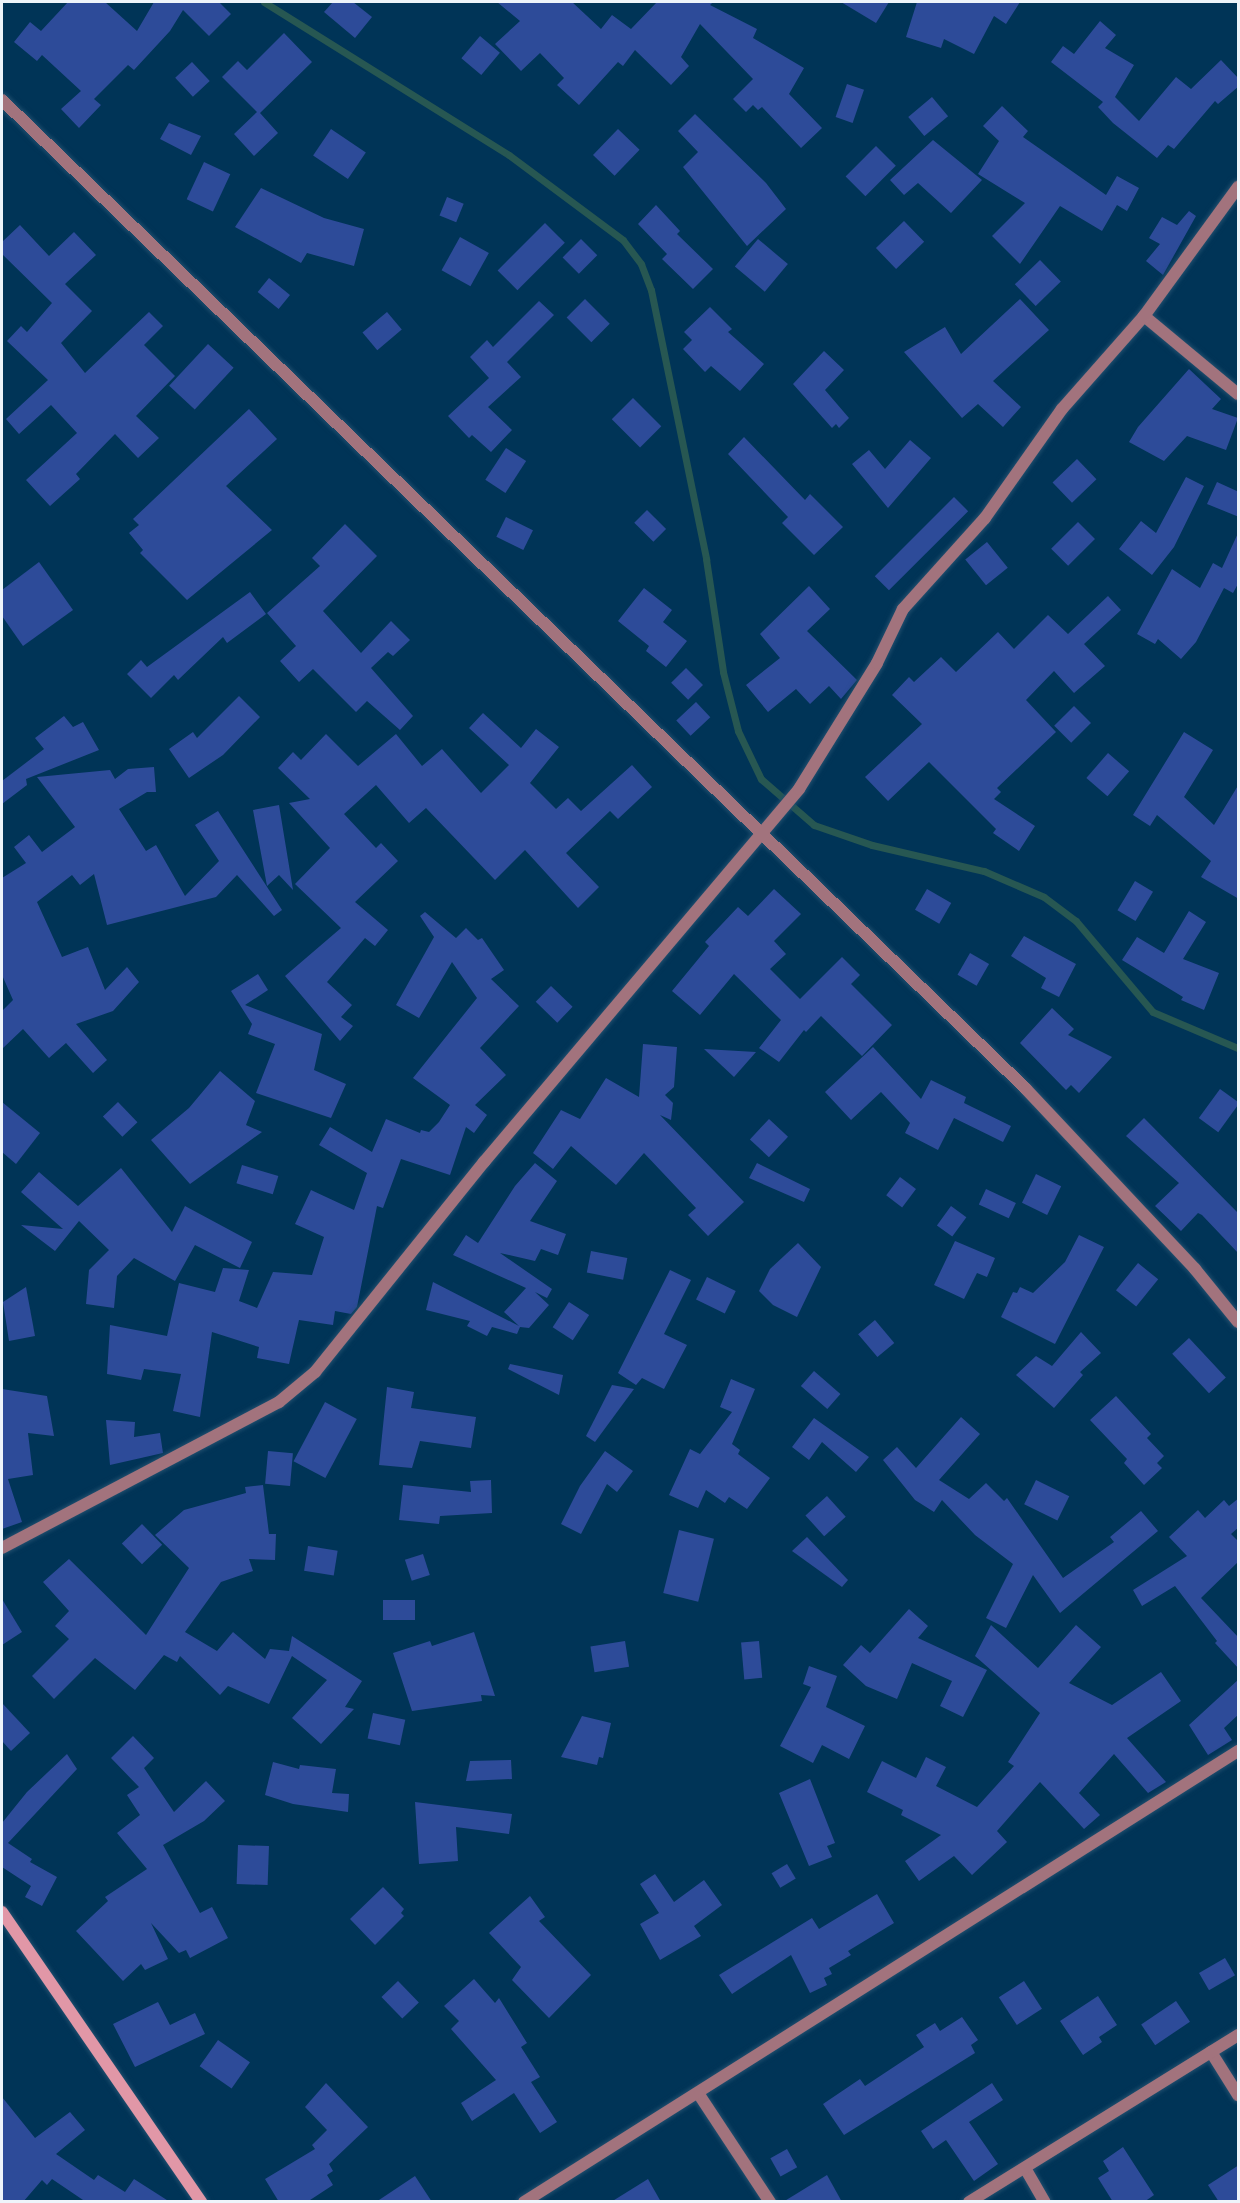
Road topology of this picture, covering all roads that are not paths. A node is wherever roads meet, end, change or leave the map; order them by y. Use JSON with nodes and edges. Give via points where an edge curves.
{"nodes":[{"id":1,"x":2,"y":100,"type":"edge"},
{"id":2,"x":1239,"y":187,"type":"edge"},
{"id":3,"x":1144,"y":316,"type":"junction"},
{"id":4,"x":1239,"y":394,"type":"edge"},
{"id":5,"x":761,"y":833,"type":"junction"},
{"id":6,"x":1239,"y":1322,"type":"edge"},
{"id":7,"x":2,"y":1548,"type":"edge"},
{"id":8,"x":1239,"y":1750,"type":"edge"},
{"id":9,"x":2,"y":1912,"type":"edge"},
{"id":10,"x":1239,"y":2035,"type":"edge"},
{"id":11,"x":1212,"y":2052,"type":"junction"},
{"id":12,"x":698,"y":2093,"type":"junction"},
{"id":13,"x":1239,"y":2095,"type":"edge"},
{"id":14,"x":1025,"y":2168,"type":"junction"},
{"id":15,"x":201,"y":2202,"type":"edge"},
{"id":16,"x":524,"y":2202,"type":"edge"},
{"id":17,"x":770,"y":2202,"type":"edge"},
{"id":18,"x":969,"y":2202,"type":"edge"},
{"id":19,"x":1045,"y":2202,"type":"edge"}],
"edges":[{"from":1,"to":5,"type":"street"},
{"from":2,"to":3,"type":"street"},
{"from":3,"to":4,"type":"street"},
{"from":3,"to":5,"type":"street","via":[[1062,409],[985,518],[903,609],[877,663],[799,789]]},
{"from":5,"to":6,"type":"street","via":[[1026,1089],[1187,1260]]},
{"from":5,"to":7,"type":"street","via":[[484,1162],[315,1372],[279,1402]]},
{"from":8,"to":12,"type":"street"},
{"from":9,"to":15,"type":"street"},
{"from":10,"to":11,"type":"street"},
{"from":11,"to":13,"type":"street"},
{"from":11,"to":14,"type":"street"},
{"from":12,"to":16,"type":"street"},
{"from":12,"to":17,"type":"street"},
{"from":14,"to":18,"type":"street"},
{"from":14,"to":19,"type":"street"}]}
